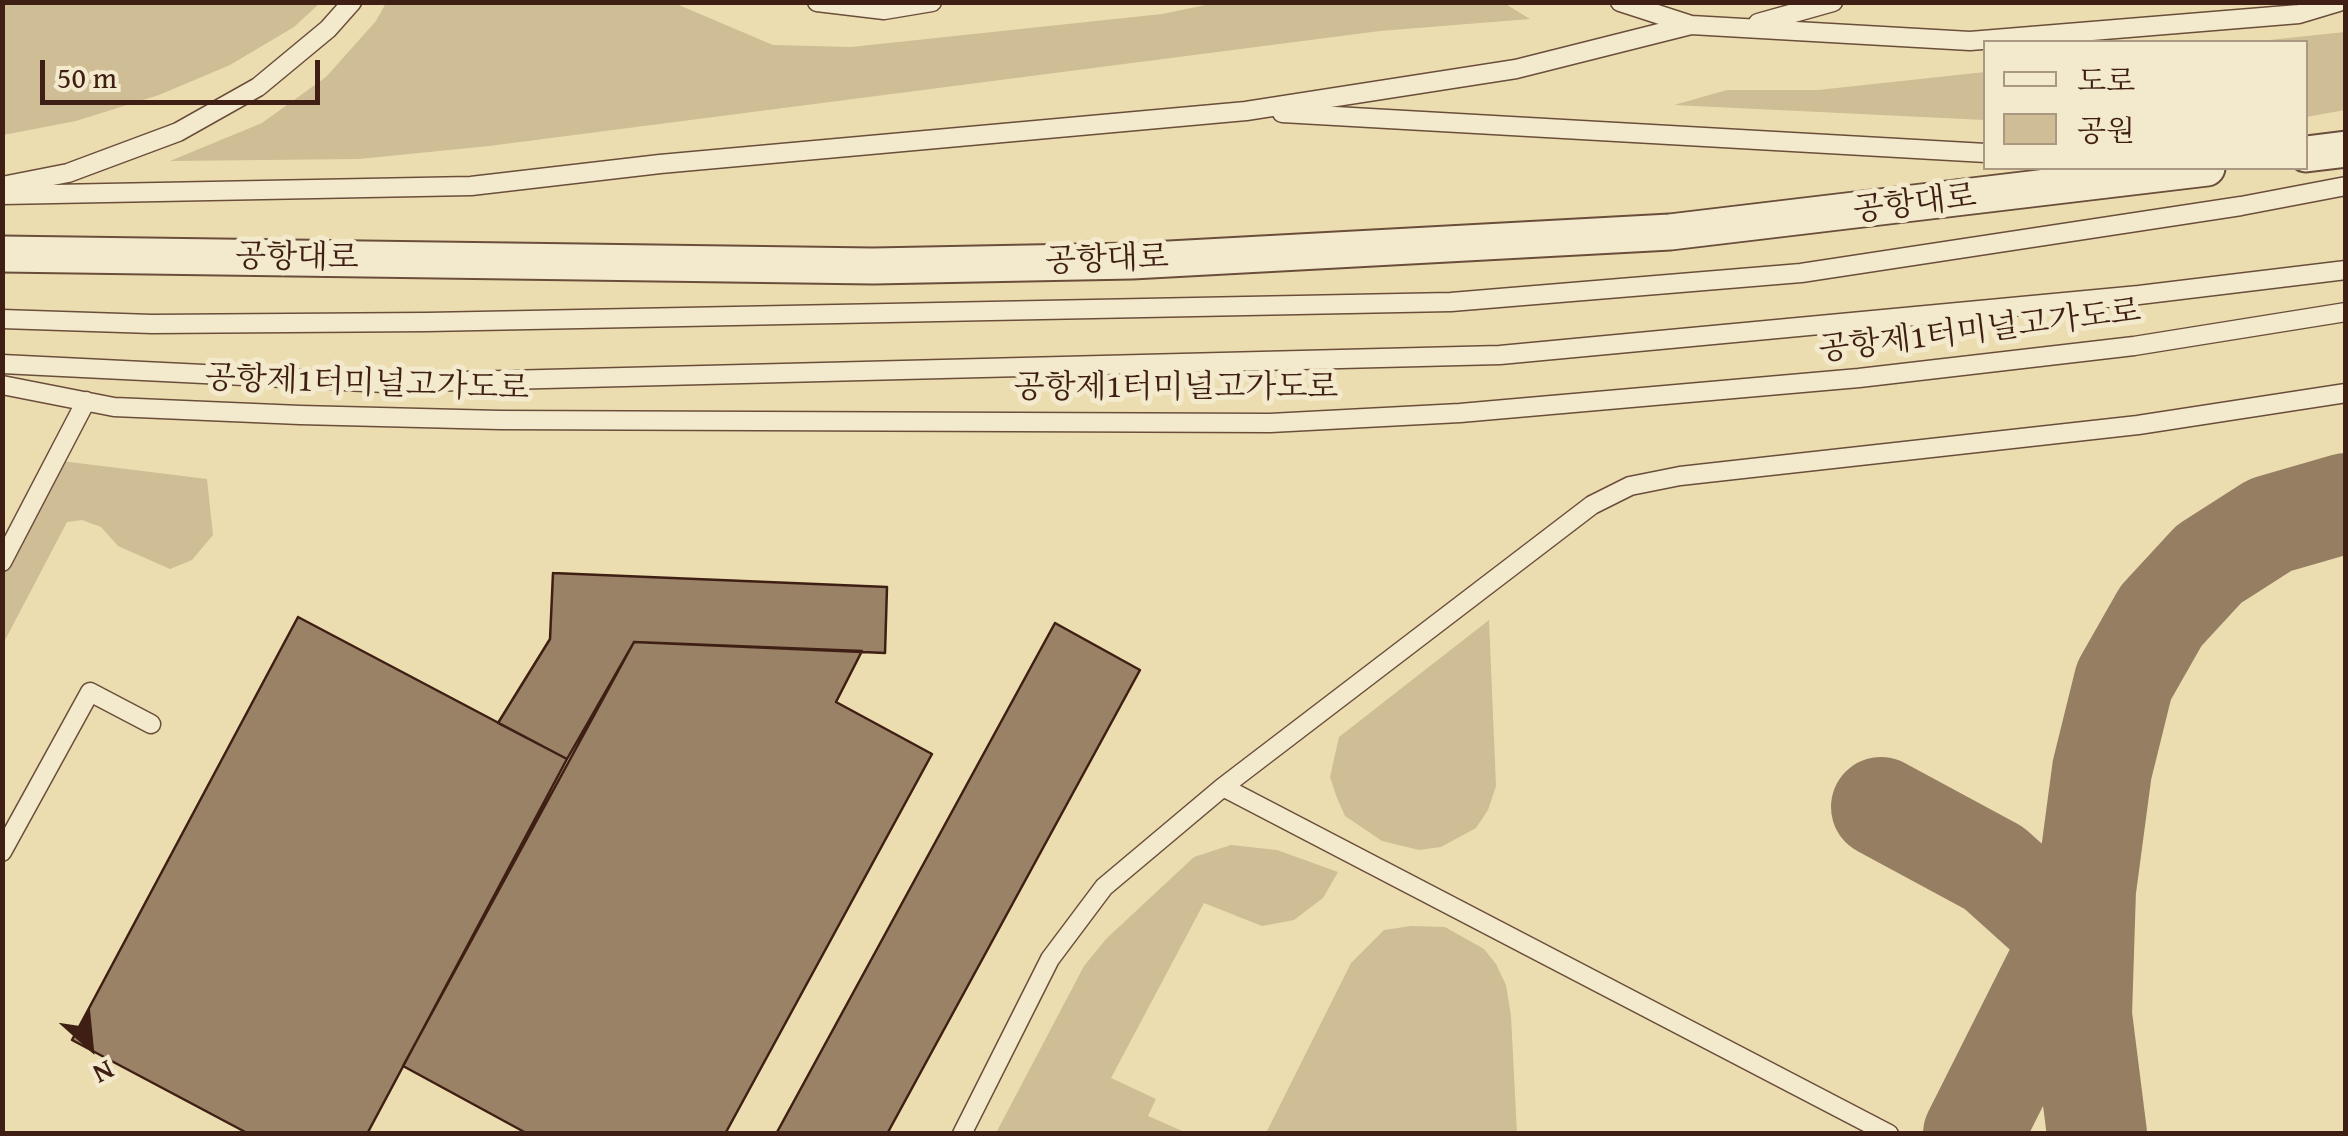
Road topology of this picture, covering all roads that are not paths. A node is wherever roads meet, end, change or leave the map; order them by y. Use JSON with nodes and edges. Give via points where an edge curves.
{"nodes":[{"id":1,"x":352,"y":2,"type":"edge"},
{"id":2,"x":817,"y":2,"type":"edge"},
{"id":3,"x":932,"y":2,"type":"edge"},
{"id":4,"x":1620,"y":2,"type":"edge"},
{"id":5,"x":1784,"y":2,"type":"edge"},
{"id":6,"x":1833,"y":2,"type":"edge"},
{"id":7,"x":2339,"y":2,"type":"edge"},
{"id":8,"x":1815,"y":5,"type":"edge"},
{"id":9,"x":2299,"y":14,"type":"junction"},
{"id":10,"x":2346,"y":14,"type":"edge"},
{"id":11,"x":1691,"y":25,"type":"junction"},
{"id":12,"x":1748,"y":26,"type":"junction"},
{"id":13,"x":1246,"y":111,"type":"junction"},
{"id":14,"x":2346,"y":149,"type":"edge"},
{"id":15,"x":1983,"y":153,"type":"edge"},
{"id":16,"x":2308,"y":154,"type":"edge"},
{"id":17,"x":2190,"y":170,"type":"edge"},
{"id":18,"x":2,"y":186,"type":"edge"},
{"id":19,"x":2346,"y":186,"type":"edge"},
{"id":20,"x":2,"y":195,"type":"edge"},
{"id":21,"x":2,"y":254,"type":"edge"},
{"id":22,"x":2346,"y":270,"type":"edge"},
{"id":23,"x":2346,"y":312,"type":"edge"},
{"id":24,"x":2,"y":319,"type":"edge"},
{"id":25,"x":2,"y":364,"type":"edge"},
{"id":26,"x":2,"y":385,"type":"edge"},
{"id":27,"x":2346,"y":393,"type":"edge"},
{"id":28,"x":86,"y":401,"type":"junction"},
{"id":29,"x":2,"y":562,"type":"edge"},
{"id":30,"x":151,"y":724,"type":"dead end"},
{"id":31,"x":1223,"y":787,"type":"junction"},
{"id":32,"x":2,"y":852,"type":"edge"},
{"id":33,"x":962,"y":1134,"type":"edge"},
{"id":34,"x":1889,"y":1134,"type":"edge"}],
"edges":[{"from":1,"to":18,"type":"lane","via":[[294,60],[219,110],[116,157]]},
{"from":2,"to":3,"type":"lane","via":[[884,10]]},
{"from":4,"to":11,"type":"lane"},
{"from":5,"to":12,"type":"lane"},
{"from":6,"to":8,"type":"lane"},
{"from":7,"to":9,"type":"lane"},
{"from":8,"to":12,"type":"lane"},
{"from":9,"to":10,"type":"lane"},
{"from":9,"to":12,"type":"lane","via":[[1970,41]]},
{"from":11,"to":12,"type":"lane"},
{"from":11,"to":13,"type":"lane","via":[[1516,69]]},
{"from":13,"to":15,"type":"lane"},
{"from":13,"to":20,"type":"lane","via":[[471,186]]},
{"from":14,"to":16,"type":"street"},
{"from":17,"to":21,"type":"street","name":"공항대로","via":[[1670,232],[1132,261],[855,266]]},
{"from":19,"to":24,"type":"lane","name":"공항제1터미널고가도로","via":[[1801,273],[1452,302],[408,322]]},
{"from":22,"to":25,"type":"lane","via":[[2140,296],[1500,354],[385,383]]},
{"from":23,"to":28,"type":"lane","name":"공항제1터미널고가도로","via":[[2134,346],[1859,378],[1270,423],[500,420]]},
{"from":26,"to":28,"type":"lane","name":"공항제1터미널고가도로"},
{"from":27,"to":31,"type":"lane","via":[[1630,486],[1539,544]]},
{"from":28,"to":29,"type":"lane"},
{"from":30,"to":32,"type":"lane","via":[[90,692]]},
{"from":31,"to":33,"type":"lane","via":[[1104,888],[1050,959]]},
{"from":31,"to":34,"type":"lane"}]}
